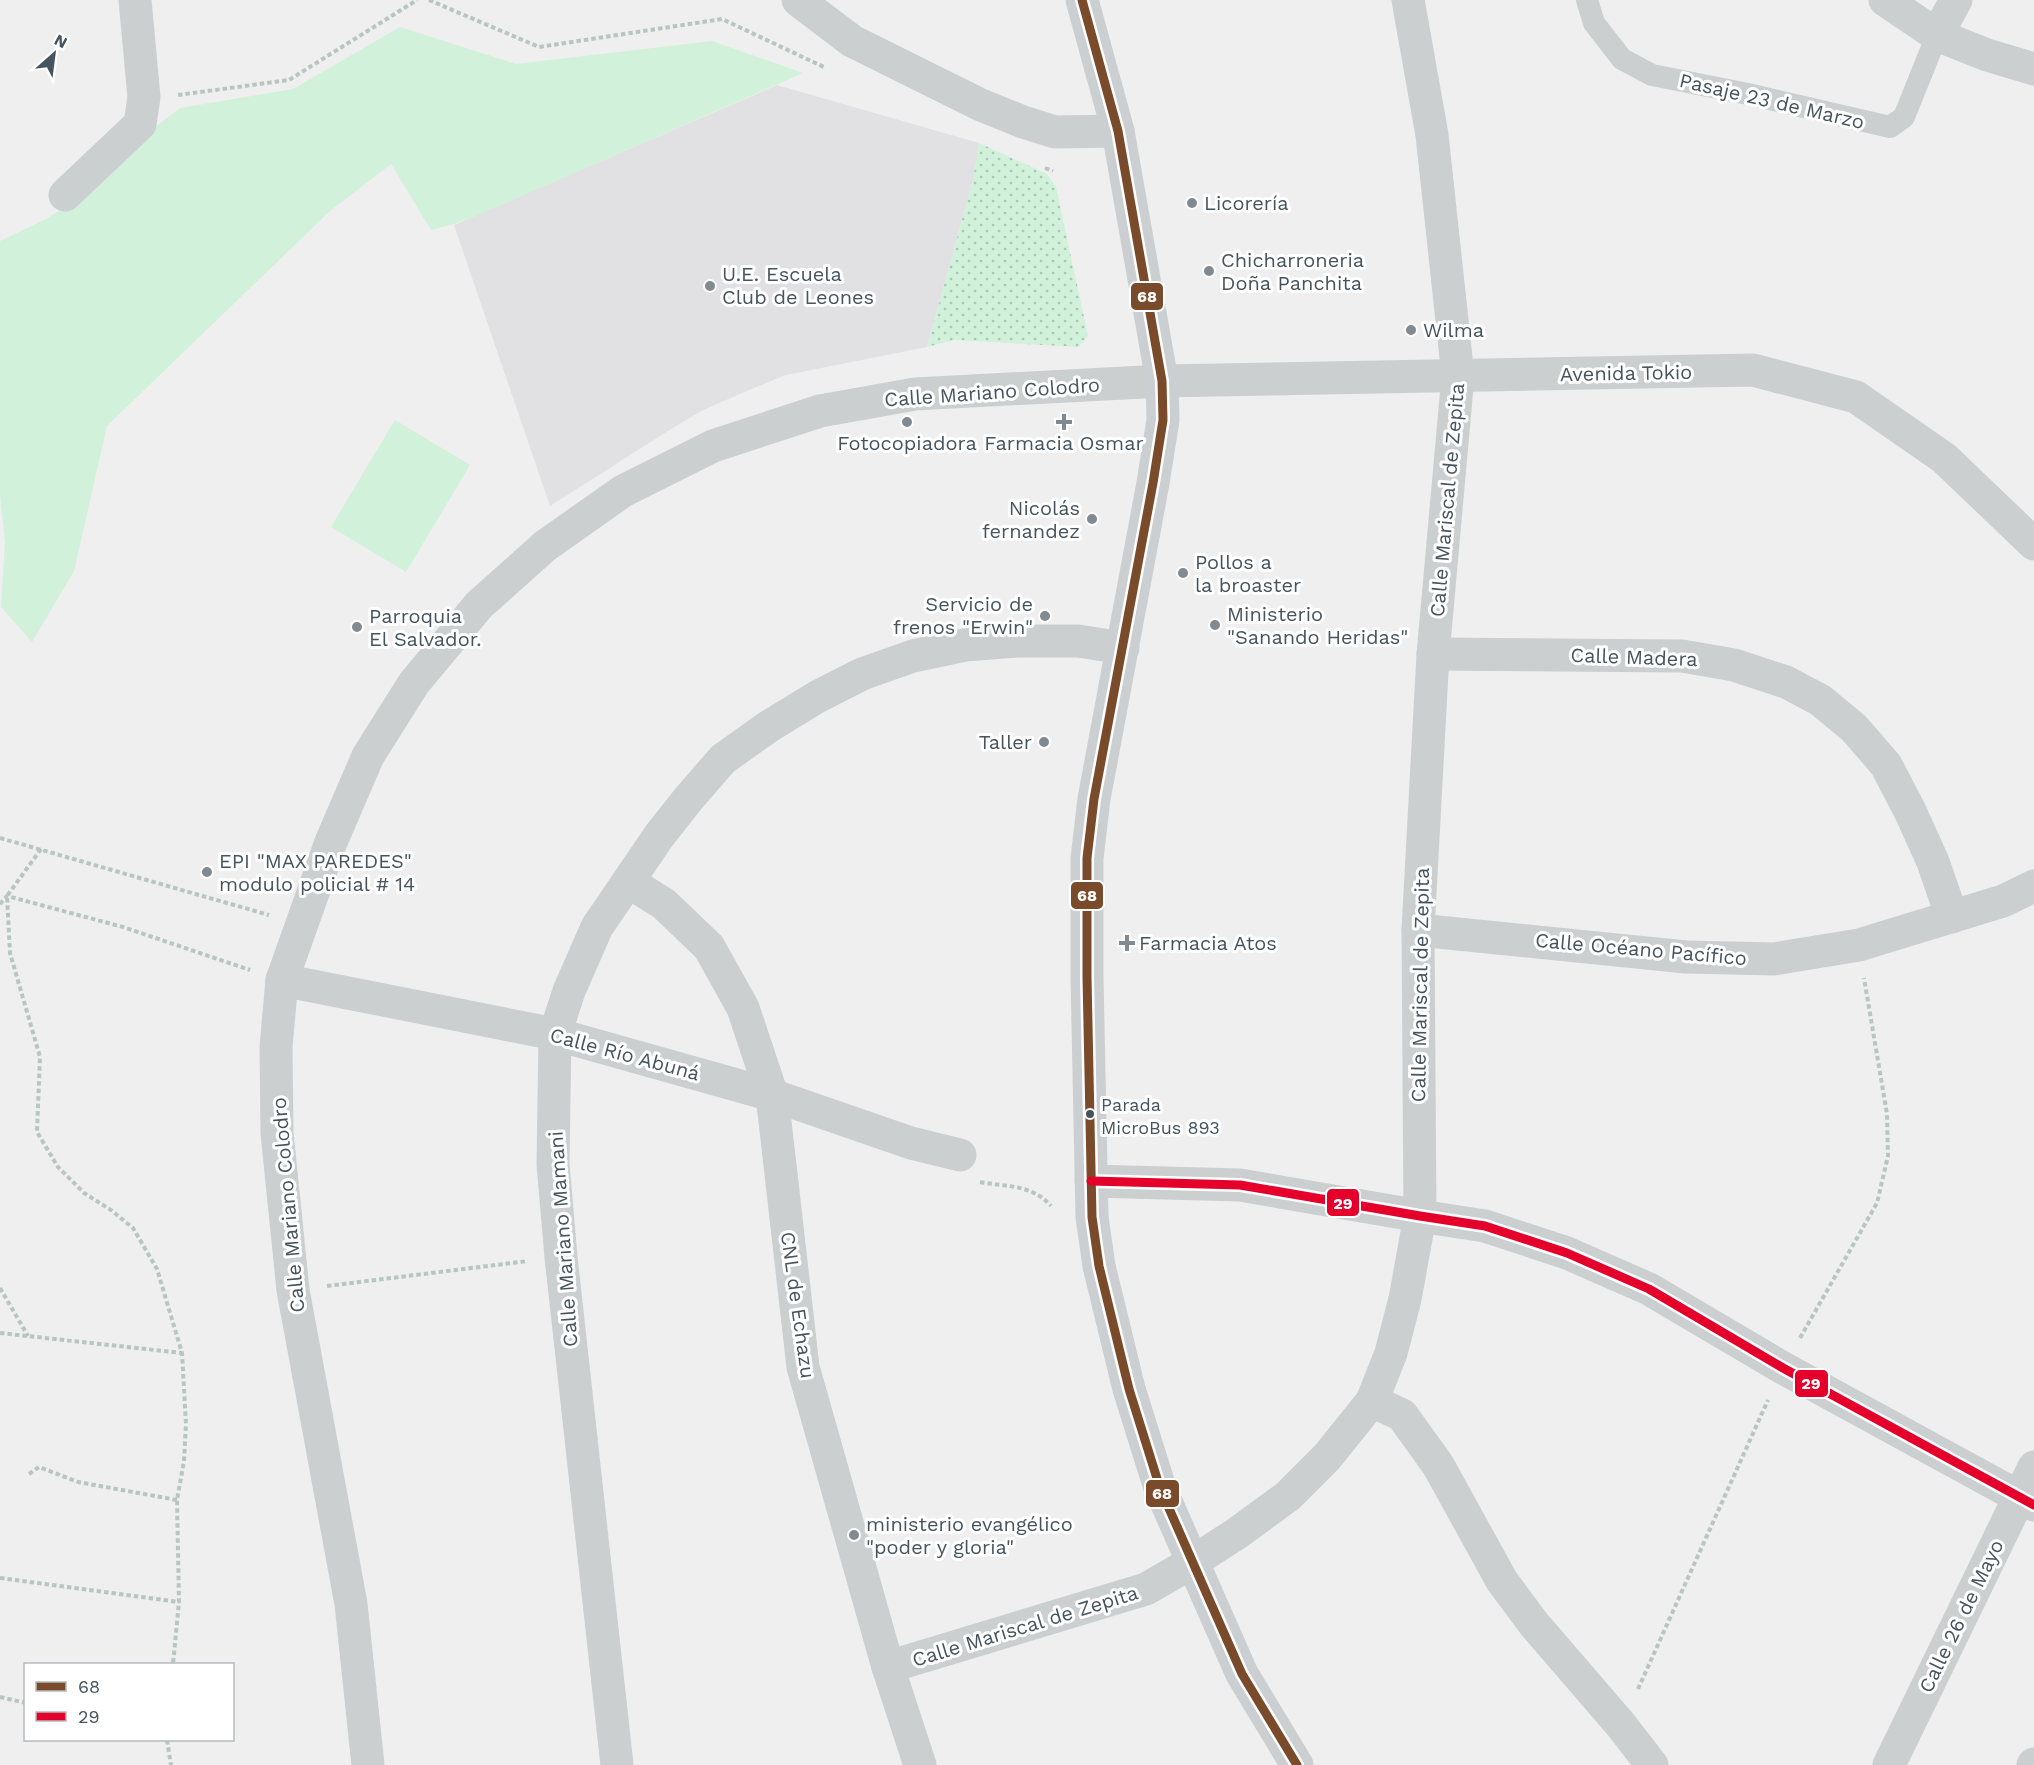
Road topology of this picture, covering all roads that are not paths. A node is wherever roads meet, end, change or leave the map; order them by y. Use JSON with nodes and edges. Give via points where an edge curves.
{"nodes":[{"id":1,"x":135,"y":0,"type":"edge"},
{"id":2,"x":798,"y":0,"type":"edge"},
{"id":3,"x":1082,"y":0,"type":"edge"},
{"id":4,"x":1408,"y":0,"type":"edge"},
{"id":5,"x":1587,"y":0,"type":"edge"},
{"id":6,"x":1885,"y":0,"type":"edge"},
{"id":7,"x":1956,"y":0,"type":"edge"},
{"id":8,"x":1937,"y":35,"type":"junction"},
{"id":9,"x":2034,"y":69,"type":"edge"},
{"id":10,"x":1118,"y":131,"type":"junction"},
{"id":11,"x":65,"y":195,"type":"dead end"},
{"id":12,"x":1458,"y":376,"type":"junction"},
{"id":13,"x":1162,"y":381,"type":"junction"},
{"id":14,"x":2034,"y":544,"type":"edge"},
{"id":15,"x":1123,"y":648,"type":"junction"},
{"id":16,"x":1433,"y":654,"type":"junction"},
{"id":17,"x":629,"y":882,"type":"junction"},
{"id":18,"x":2034,"y":886,"type":"edge"},
{"id":19,"x":1952,"y":917,"type":"junction"},
{"id":20,"x":1418,"y":930,"type":"junction"},
{"id":21,"x":282,"y":980,"type":"junction"},
{"id":22,"x":555,"y":1034,"type":"junction"},
{"id":23,"x":772,"y":1095,"type":"junction"},
{"id":24,"x":960,"y":1155,"type":"dead end"},
{"id":25,"x":1091,"y":1181,"type":"junction"},
{"id":26,"x":1420,"y":1216,"type":"junction"},
{"id":27,"x":1372,"y":1401,"type":"junction"},
{"id":28,"x":2034,"y":1467,"type":"edge"},
{"id":29,"x":2026,"y":1501,"type":"edge"},
{"id":30,"x":1191,"y":1563,"type":"junction"},
{"id":31,"x":888,"y":1667,"type":"junction"},
{"id":32,"x":368,"y":1765,"type":"edge"},
{"id":33,"x":617,"y":1765,"type":"edge"},
{"id":34,"x":920,"y":1765,"type":"edge"},
{"id":35,"x":1297,"y":1765,"type":"edge"},
{"id":36,"x":1652,"y":1765,"type":"edge"},
{"id":37,"x":1889,"y":1765,"type":"edge"}],
"edges":[{"from":1,"to":11,"type":"street","via":[[144,97],[140,124]]},
{"from":2,"to":10,"type":"street","via":[[852,41],[981,105],[1055,132]]},
{"from":3,"to":10,"type":"main road"},
{"from":4,"to":12,"type":"street","name":"Calle Mariscal de Zepita","via":[[1432,135]]},
{"from":5,"to":8,"type":"lane","name":"Pasaje 23 de Marzo","via":[[1594,23],[1622,59],[1652,75],[1890,127],[1904,117]]},
{"from":6,"to":8,"type":"street"},
{"from":7,"to":8,"type":"street"},
{"from":8,"to":9,"type":"street"},
{"from":10,"to":13,"type":"main road"},
{"from":12,"to":13,"type":"street","name":"Avenida Tokio"},
{"from":12,"to":14,"type":"street","name":"Avenida Tokio","via":[[1753,370],[1856,397],[1944,458]]},
{"from":12,"to":16,"type":"street","name":"Calle Mariscal de Zepita"},
{"from":13,"to":15,"type":"main road","via":[[1163,420],[1154,483]]},
{"from":13,"to":21,"type":"street","name":"Calle Mariano Colodro","via":[[915,394],[820,411],[713,446],[623,491],[545,546],[479,605],[414,682],[368,756],[331,842]]},
{"from":15,"to":17,"type":"street","name":"Calle Mariano Mamani","via":[[1078,642],[965,645],[913,656],[862,674],[768,726],[723,759],[659,836]]},
{"from":15,"to":25,"type":"main road","via":[[1094,799],[1087,858]]},
{"from":16,"to":19,"type":"street","name":"Calle Madera","via":[[1682,656],[1734,665],[1786,682],[1820,700],[1854,728],[1886,765],[1933,862]]},
{"from":16,"to":20,"type":"street","name":"Calle Mariscal de Zepita"},
{"from":17,"to":22,"type":"street","name":"Calle Mariano Mamani","via":[[597,927]]},
{"from":17,"to":23,"type":"street","name":"CNL de Echazu","via":[[664,904],[709,947],[743,1008]]},
{"from":18,"to":19,"type":"street","name":"Calle Océano Pacífico","via":[[2003,901]]},
{"from":19,"to":20,"type":"street","name":"Calle Océano Pacífico","via":[[1859,945],[1774,959],[1686,957]]},
{"from":20,"to":26,"type":"street","name":"Calle Mariscal de Zepita"},
{"from":21,"to":22,"type":"street","name":"Calle Río Abuná"},
{"from":21,"to":32,"type":"street","name":"Calle Mariano Colodro","via":[[276,1047],[277,1133],[293,1290],[351,1604]]},
{"from":22,"to":23,"type":"street","name":"Calle Río Abuná"},
{"from":22,"to":33,"type":"street","name":"Calle Mariano Mamani","via":[[553,1164]]},
{"from":23,"to":24,"type":"street","name":"Calle Río Abuná","via":[[911,1143]]},
{"from":23,"to":31,"type":"street","name":"CNL de Echazu","via":[[802,1367]]},
{"from":25,"to":26,"type":"street","via":[[1240,1185]]},
{"from":25,"to":30,"type":"main road","via":[[1099,1266],[1129,1389],[1160,1488]]},
{"from":26,"to":27,"type":"street","name":"Calle Mariscal de Zepita","via":[[1406,1299]]},
{"from":26,"to":29,"type":"street","via":[[1485,1226],[1567,1252],[1649,1289],[1783,1368]]},
{"from":27,"to":30,"type":"street","name":"Calle Mariscal de Zepita","via":[[1327,1457],[1288,1496]]},
{"from":27,"to":36,"type":"street","via":[[1402,1415],[1438,1465],[1502,1581]]},
{"from":28,"to":29,"type":"street","name":"Calle 26 de Mayo"},
{"from":29,"to":37,"type":"street","name":"Calle 26 de Mayo"},
{"from":30,"to":31,"type":"street","name":"Calle Mariscal de Zepita","via":[[1146,1589]]},
{"from":30,"to":35,"type":"main road","via":[[1242,1674]]},
{"from":31,"to":34,"type":"street","name":"CNL de Echazu"}]}
